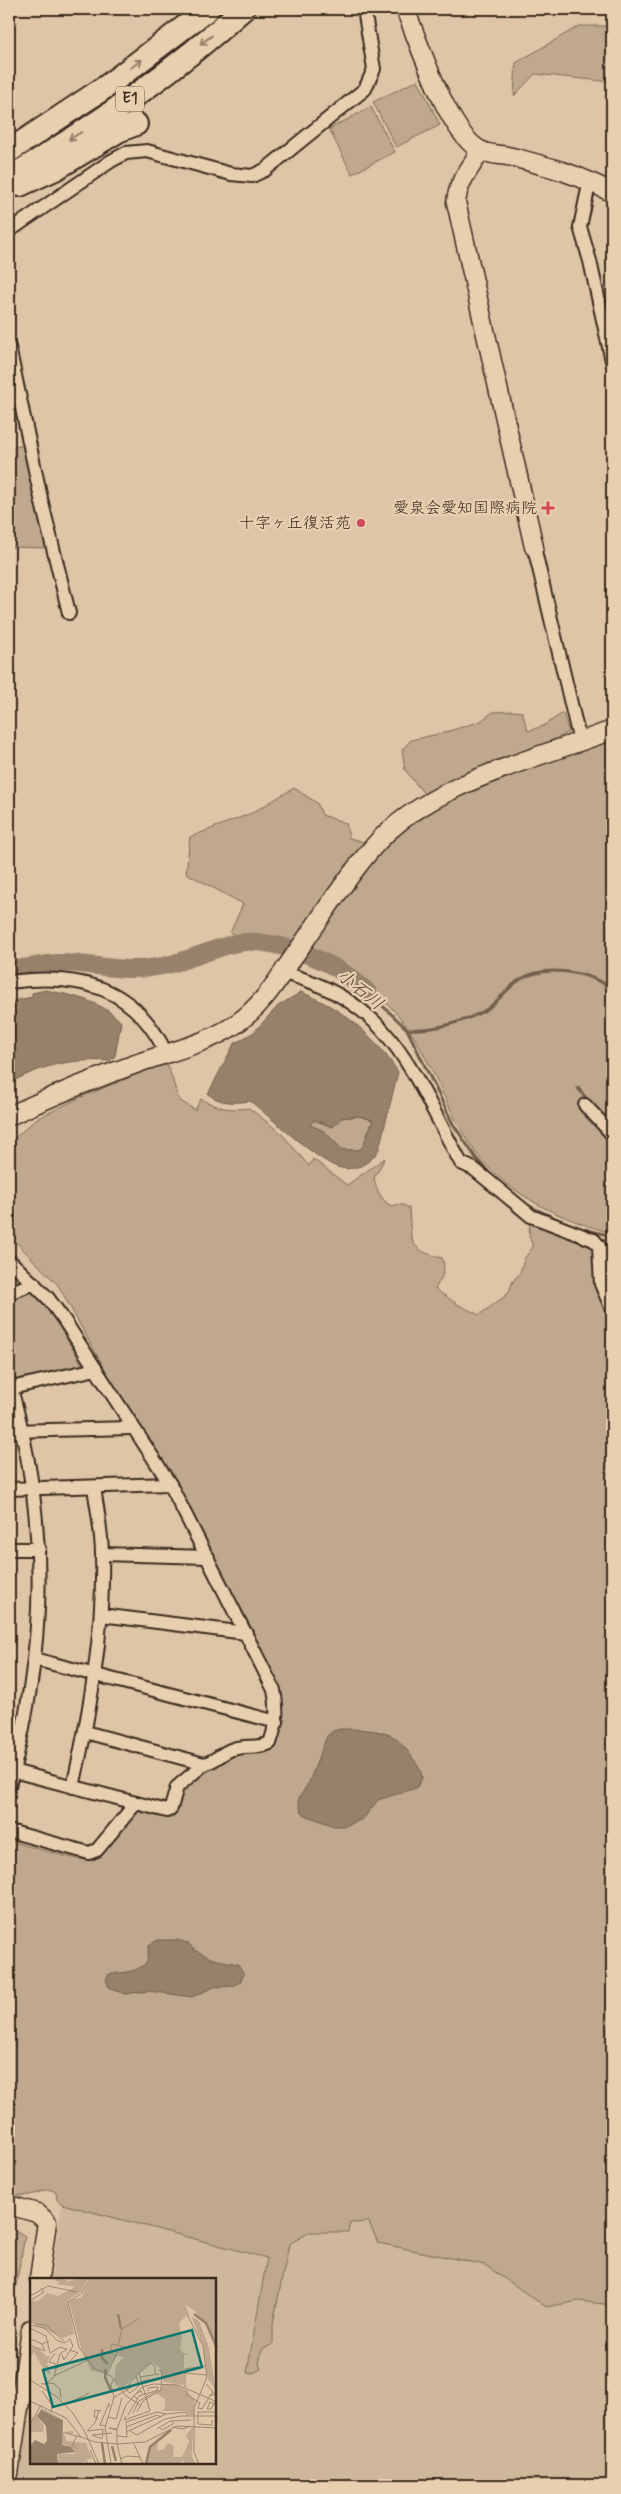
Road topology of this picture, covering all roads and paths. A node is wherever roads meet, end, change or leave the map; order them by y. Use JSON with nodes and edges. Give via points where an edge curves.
{"nodes":[{"id":1,"x":208,"y":9,"type":"edge"},
{"id":2,"x":243,"y":9,"type":"edge"},
{"id":3,"x":364,"y":9,"type":"edge"},
{"id":4,"x":405,"y":9,"type":"edge"},
{"id":5,"x":136,"y":124,"type":"dead end"},
{"id":6,"x":480,"y":150,"type":"junction"},
{"id":7,"x":9,"y":151,"type":"edge"},
{"id":8,"x":9,"y":178,"type":"edge"},
{"id":9,"x":590,"y":180,"type":"junction"},
{"id":10,"x":9,"y":190,"type":"edge"},
{"id":11,"x":612,"y":193,"type":"edge"},
{"id":12,"x":9,"y":231,"type":"edge"},
{"id":13,"x":9,"y":348,"type":"edge"},
{"id":14,"x":612,"y":361,"type":"edge"},
{"id":15,"x":534,"y":547,"type":"joint"},
{"id":16,"x":69,"y":613,"type":"dead end"},
{"id":17,"x":612,"y":730,"type":"edge"},
{"id":18,"x":580,"y":742,"type":"junction"},
{"id":19,"x":288,"y":966,"type":"junction"},
{"id":20,"x":9,"y":982,"type":"edge"},
{"id":21,"x":166,"y":1054,"type":"junction"},
{"id":22,"x":584,"y":1105,"type":"dead end"},
{"id":23,"x":9,"y":1116,"type":"edge"},
{"id":24,"x":612,"y":1134,"type":"edge"},
{"id":25,"x":9,"y":1260,"type":"edge"},
{"id":26,"x":34,"y":1284,"type":"junction"},
{"id":27,"x":9,"y":1294,"type":"edge"},
{"id":28,"x":612,"y":1309,"type":"edge"},
{"id":29,"x":96,"y":1369,"type":"junction"},
{"id":30,"x":10,"y":1385,"type":"edge"},
{"id":31,"x":132,"y":1428,"type":"junction"},
{"id":32,"x":9,"y":1431,"type":"edge"},
{"id":33,"x":24,"y":1431,"type":"junction"},
{"id":34,"x":170,"y":1484,"type":"junction"},
{"id":35,"x":94,"y":1487,"type":"junction"},
{"id":36,"x":9,"y":1489,"type":"edge"},
{"id":37,"x":33,"y":1489,"type":"junction"},
{"id":38,"x":39,"y":1549,"type":"junction"},
{"id":39,"x":9,"y":1550,"type":"edge"},
{"id":40,"x":102,"y":1554,"type":"junction"},
{"id":41,"x":208,"y":1556,"type":"junction"},
{"id":42,"x":101,"y":1615,"type":"junction"},
{"id":43,"x":246,"y":1633,"type":"junction"},
{"id":44,"x":34,"y":1659,"type":"junction"},
{"id":45,"x":94,"y":1675,"type":"junction"},
{"id":46,"x":277,"y":1722,"type":"junction"},
{"id":47,"x":85,"y":1732,"type":"junction"},
{"id":48,"x":204,"y":1764,"type":"junction"},
{"id":49,"x":11,"y":1771,"type":"edge"},
{"id":50,"x":9,"y":1786,"type":"edge"},
{"id":51,"x":73,"y":1787,"type":"junction"},
{"id":52,"x":136,"y":1803,"type":"junction"},
{"id":53,"x":9,"y":1831,"type":"edge"},
{"id":54,"x":9,"y":2206,"type":"edge"},
{"id":55,"x":39,"y":2278,"type":"edge"},
{"id":56,"x":30,"y":2335,"type":"edge"},
{"id":57,"x":9,"y":2474,"type":"edge"}],
"edges":[{"from":7,"to":1,"type":"highway","number":"E1","one_way":true,"via":[[107,86]]},
{"from":2,"to":8,"type":"highway","number":"E1","one_way":true,"via":[[148,86]]},
{"from":3,"to":12,"type":"street","via":[[374,69],[365,89],[265,170],[252,176],[231,174],[147,151],[126,153]]},
{"from":4,"to":6,"type":"street","via":[[442,99],[464,136]]},
{"from":5,"to":10,"type":"highway"},
{"from":6,"to":9,"type":"street","via":[[565,170]]},
{"from":6,"to":15,"type":"street","via":[[464,173],[456,202]]},
{"from":9,"to":11,"type":"street"},
{"from":9,"to":14,"type":"street","via":[[580,227]]},
{"from":13,"to":16,"type":"street"},
{"from":15,"to":18,"type":"street"},
{"from":17,"to":18,"type":"street"},
{"from":18,"to":19,"type":"street","via":[[464,784],[408,816],[374,845]]},
{"from":19,"to":21,"type":"street","via":[[257,1006],[235,1025],[210,1039]]},
{"from":19,"to":28,"type":"street","via":[[338,994],[375,1021],[396,1044],[461,1163],[474,1169],[531,1216],[594,1240],[599,1246],[601,1284]]},
{"from":20,"to":21,"type":"street","via":[[54,980],[112,992],[137,1011]]},
{"from":21,"to":23,"type":"street","via":[[70,1088]]},
{"from":22,"to":24,"type":"street"},
{"from":25,"to":26,"type":"street"},
{"from":26,"to":27,"type":"street"},
{"from":26,"to":29,"type":"street","via":[[64,1320]]},
{"from":29,"to":30,"type":"street"},
{"from":29,"to":31,"type":"street"},
{"from":30,"to":33,"type":"street"},
{"from":31,"to":33,"type":"street"},
{"from":31,"to":34,"type":"street"},
{"from":32,"to":33,"type":"street"},
{"from":33,"to":37,"type":"street"},
{"from":34,"to":35,"type":"street"},
{"from":34,"to":41,"type":"street"},
{"from":35,"to":37,"type":"street"},
{"from":35,"to":40,"type":"street"},
{"from":36,"to":37,"type":"street"},
{"from":37,"to":38,"type":"street"},
{"from":38,"to":39,"type":"street"},
{"from":38,"to":44,"type":"street","via":[[40,1597]]},
{"from":40,"to":41,"type":"street"},
{"from":40,"to":42,"type":"street"},
{"from":41,"to":43,"type":"street"},
{"from":42,"to":43,"type":"street"},
{"from":42,"to":45,"type":"street"},
{"from":43,"to":46,"type":"street","via":[[274,1690]]},
{"from":44,"to":45,"type":"street"},
{"from":44,"to":49,"type":"street","via":[[20,1748]]},
{"from":45,"to":46,"type":"street"},
{"from":45,"to":47,"type":"street"},
{"from":46,"to":48,"type":"street","via":[[270,1743],[232,1749],[215,1761]]},
{"from":47,"to":48,"type":"street"},
{"from":47,"to":51,"type":"street"},
{"from":48,"to":52,"type":"street","via":[[177,1787],[171,1808],[167,1811]]},
{"from":49,"to":50,"type":"street"},
{"from":49,"to":51,"type":"street"},
{"from":51,"to":52,"type":"street"},
{"from":52,"to":53,"type":"street","via":[[97,1850],[90,1853]]},
{"from":54,"to":55,"type":"street","via":[[37,2213],[47,2222]]},
{"from":56,"to":57,"type":"street"}]}
